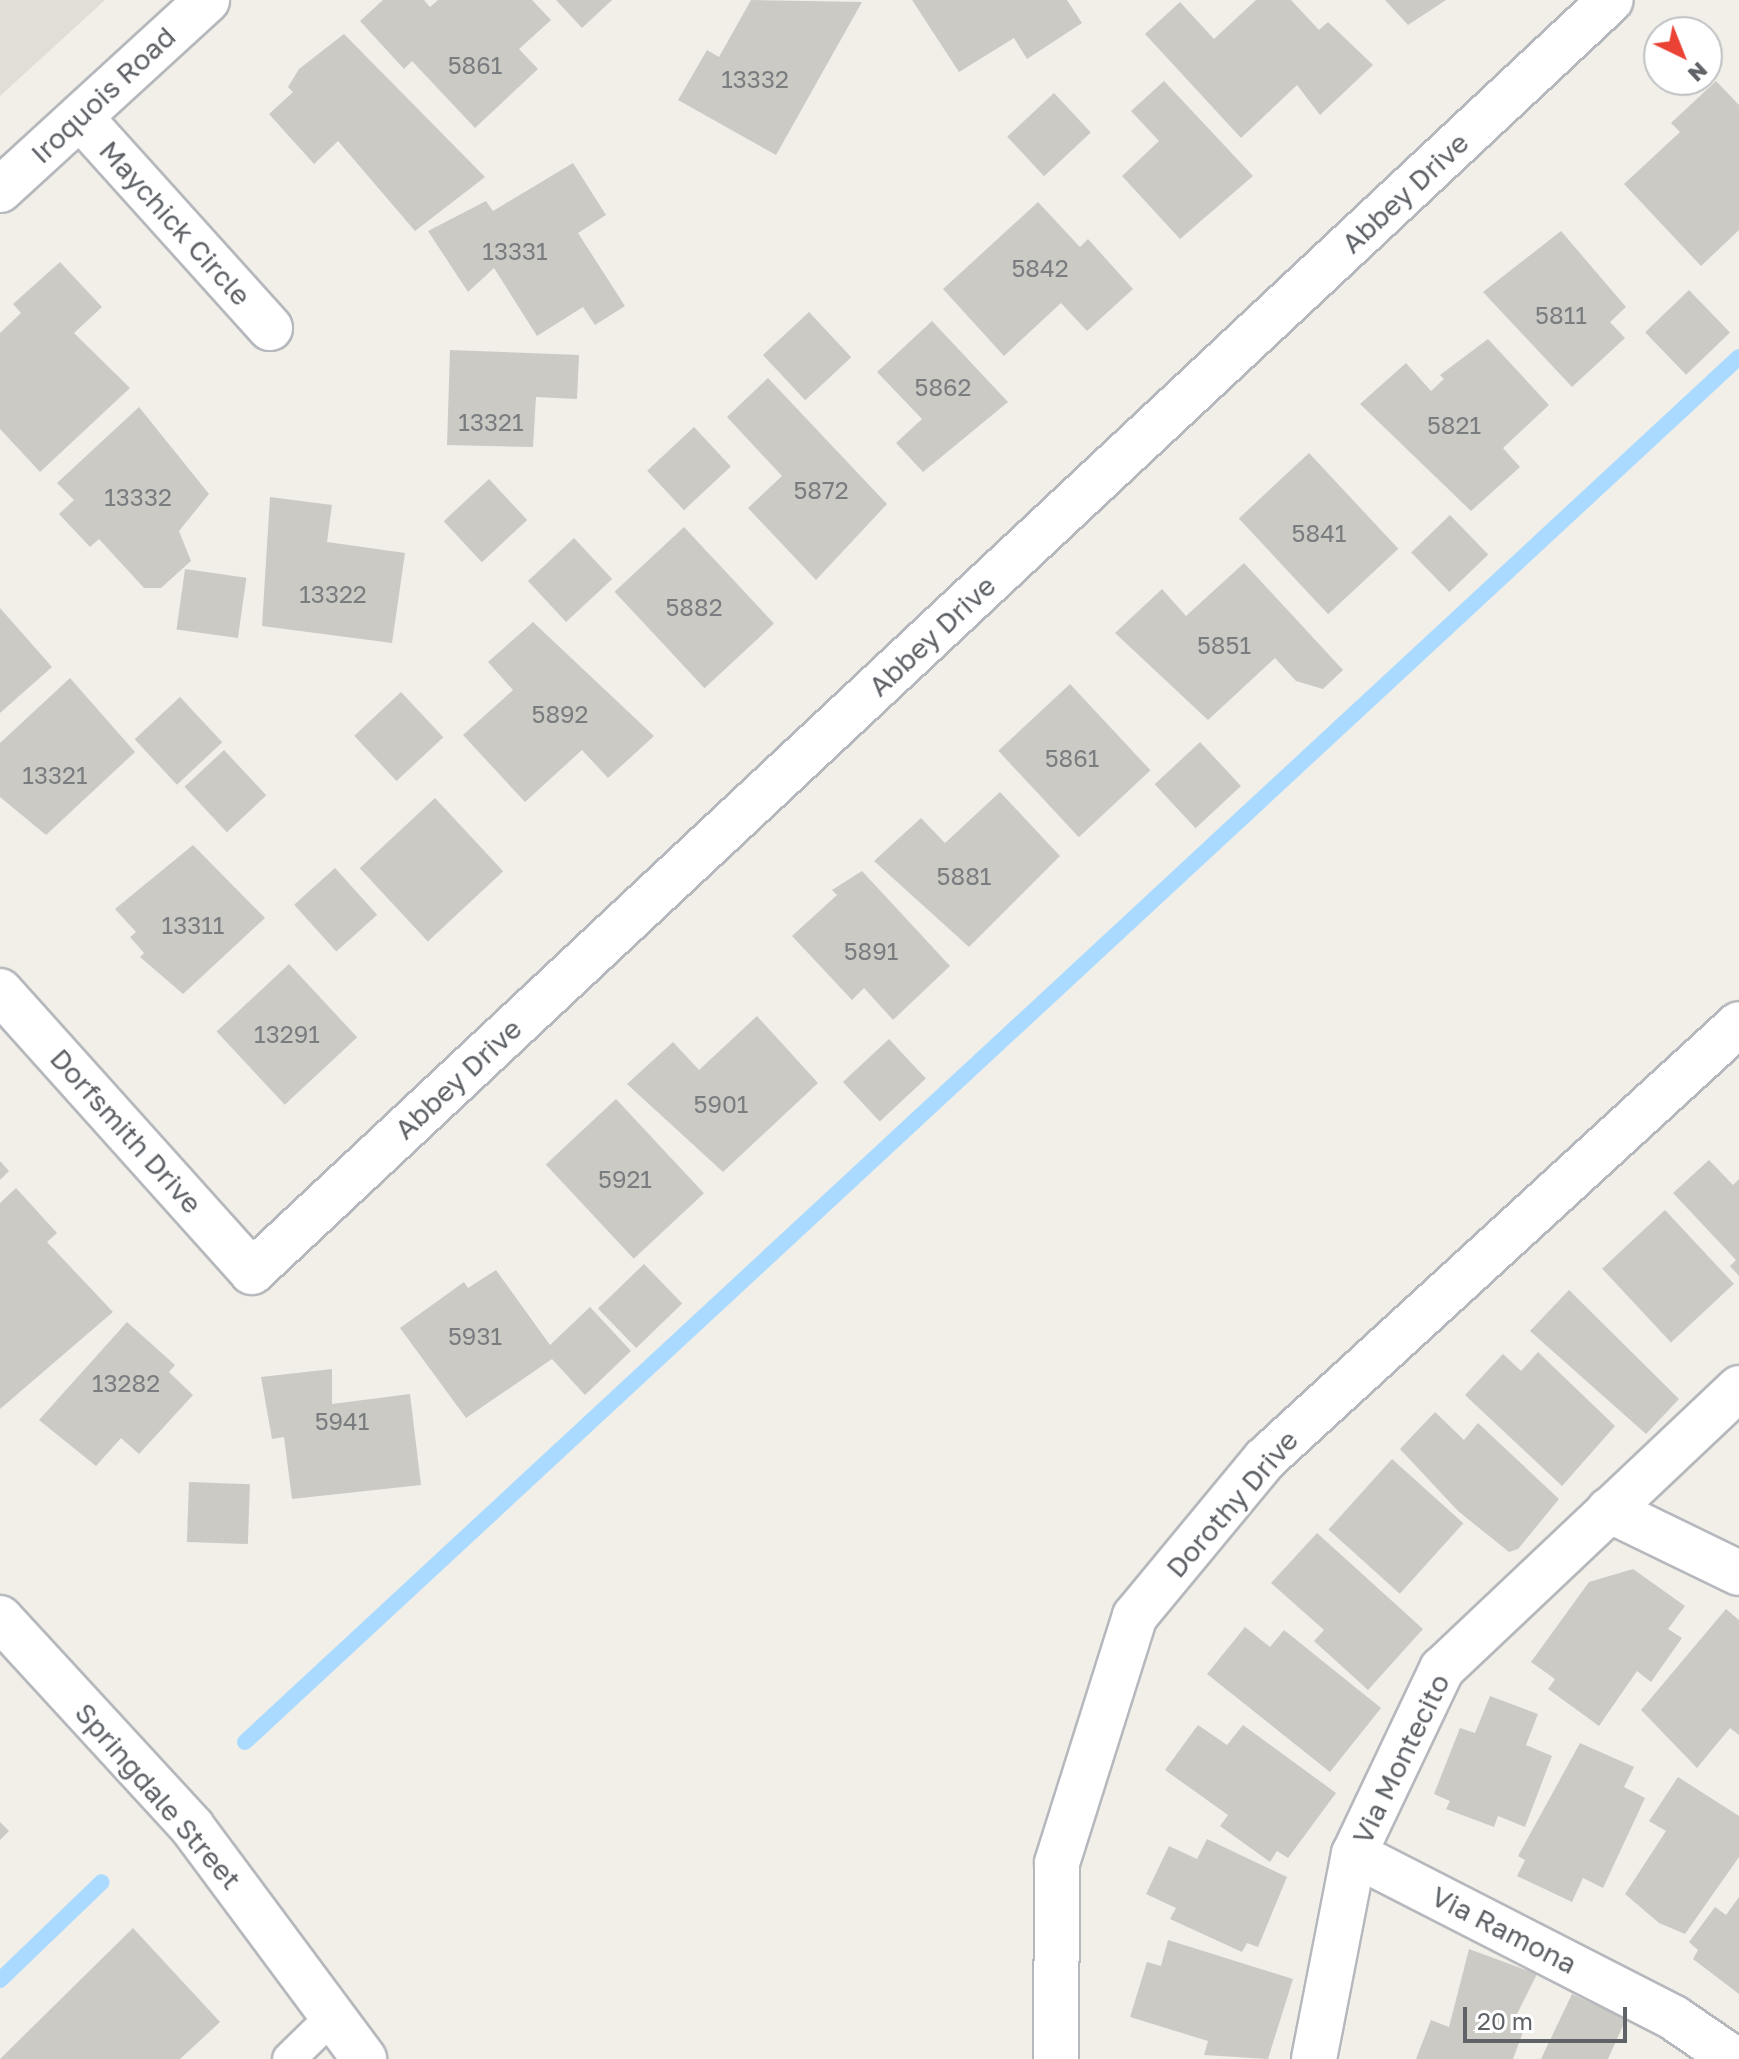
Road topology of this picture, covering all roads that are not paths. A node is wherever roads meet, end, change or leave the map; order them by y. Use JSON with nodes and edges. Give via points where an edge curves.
{"nodes":[{"id":1,"x":207,"y":0,"type":"edge"},
{"id":2,"x":1611,"y":0,"type":"edge"},
{"id":3,"x":80,"y":117,"type":"junction"},
{"id":4,"x":0,"y":190,"type":"edge"},
{"id":5,"x":270,"y":328,"type":"dead end"},
{"id":6,"x":0,"y":991,"type":"edge"},
{"id":7,"x":1739,"y":1024,"type":"edge"},
{"id":8,"x":252,"y":1272,"type":"joint"},
{"id":9,"x":1739,"y":1388,"type":"edge"},
{"id":10,"x":1609,"y":1510,"type":"junction"},
{"id":11,"x":1739,"y":1573,"type":"edge"},
{"id":12,"x":0,"y":1618,"type":"edge"},
{"id":13,"x":1354,"y":1854,"type":"junction"},
{"id":14,"x":333,"y":2016,"type":"junction"},
{"id":15,"x":289,"y":2059,"type":"edge"},
{"id":16,"x":364,"y":2059,"type":"edge"},
{"id":17,"x":1056,"y":2059,"type":"edge"},
{"id":18,"x":1314,"y":2059,"type":"edge"},
{"id":19,"x":1734,"y":2059,"type":"edge"}],
"edges":[{"from":1,"to":3,"type":"street","name":"Iroquois Road"},
{"from":2,"to":8,"type":"street","name":"Abbey Drive"},
{"from":3,"to":4,"type":"street","name":"Iroquois Road"},
{"from":3,"to":5,"type":"street","name":"Maychick Circle"},
{"from":6,"to":8,"type":"street","name":"Dorfsmith Drive"},
{"from":7,"to":17,"type":"street","name":"Dorothy Drive","via":[[1265,1459],[1135,1616],[1057,1863]]},
{"from":9,"to":10,"type":"street","name":"Via Montecito"},
{"from":10,"to":11,"type":"street"},
{"from":10,"to":13,"type":"street","name":"Via Montecito","via":[[1442,1669]]},
{"from":12,"to":14,"type":"street","name":"Springdale Street","via":[[192,1827]]},
{"from":13,"to":18,"type":"street","name":"Via Montecito"},
{"from":13,"to":19,"type":"street","name":"Via Ramona","via":[[1674,2018]]},
{"from":14,"to":15,"type":"lane"},
{"from":14,"to":16,"type":"street","name":"Springdale Street"}]}
